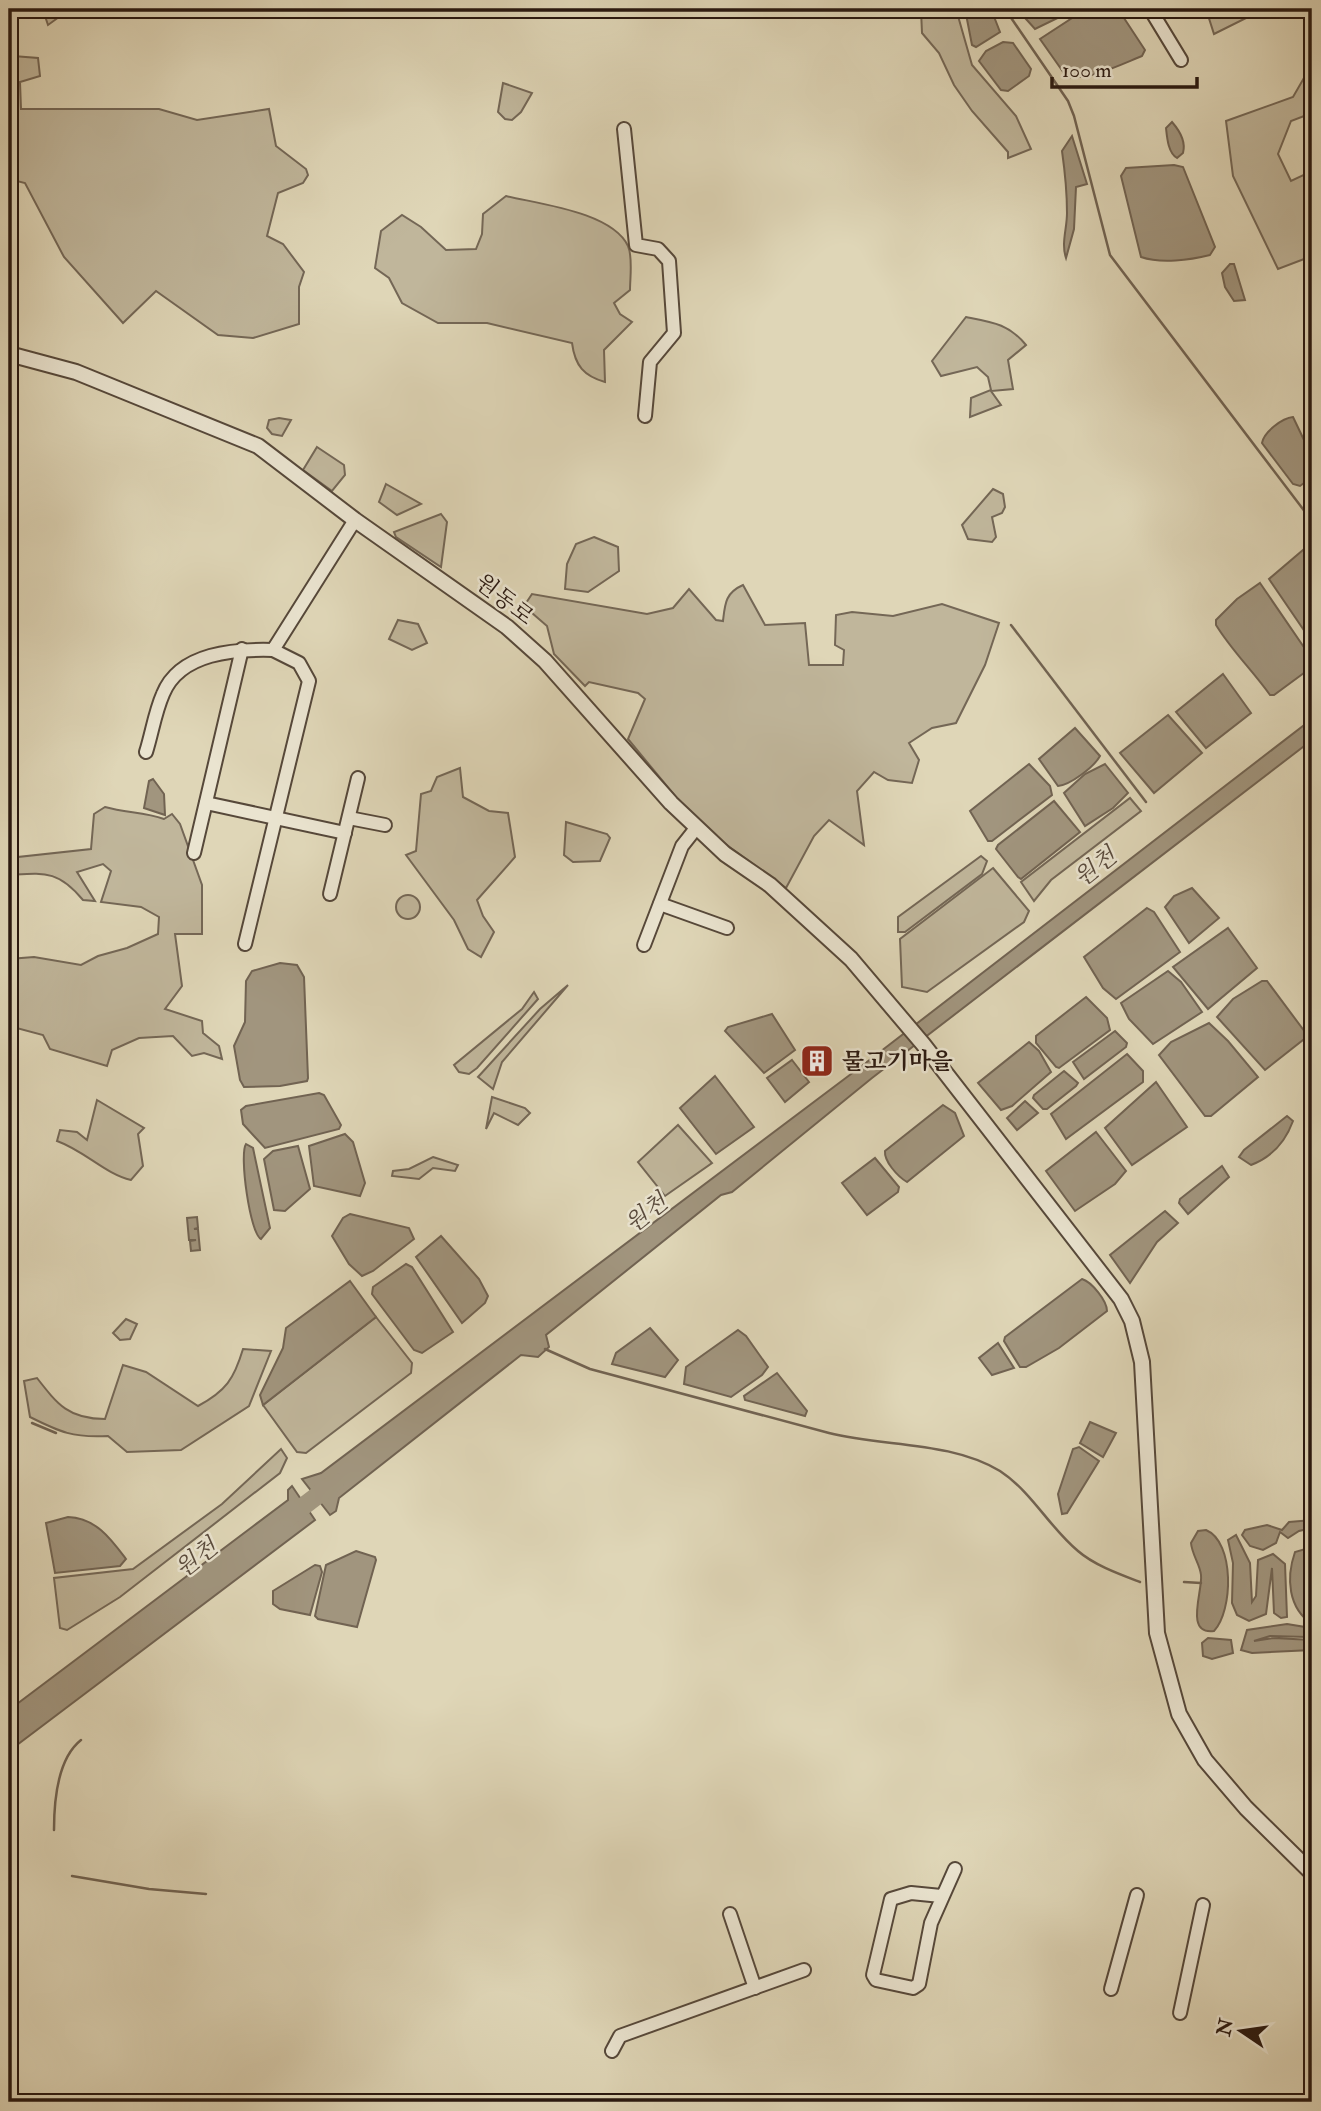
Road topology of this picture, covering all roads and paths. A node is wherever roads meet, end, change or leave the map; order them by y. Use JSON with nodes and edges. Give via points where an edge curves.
{"nodes":[{"id":1,"x":1150,"y":9,"type":"edge"},
{"id":2,"x":1181,"y":60,"type":"dead end"},
{"id":3,"x":624,"y":128,"type":"dead end"},
{"id":4,"x":9,"y":354,"type":"edge"},
{"id":5,"x":645,"y":416,"type":"dead end"},
{"id":6,"x":355,"y":520,"type":"junction"},
{"id":7,"x":242,"y":649,"type":"junction"},
{"id":8,"x":273,"y":650,"type":"junction"},
{"id":9,"x":146,"y":752,"type":"dead end"},
{"id":10,"x":358,"y":778,"type":"dead end"},
{"id":11,"x":206,"y":803,"type":"junction"},
{"id":12,"x":349,"y":818,"type":"junction"},
{"id":13,"x":275,"y":819,"type":"junction"},
{"id":14,"x":385,"y":825,"type":"dead end"},
{"id":15,"x":697,"y":827,"type":"junction"},
{"id":16,"x":345,"y":833,"type":"junction"},
{"id":17,"x":194,"y":853,"type":"dead end"},
{"id":18,"x":330,"y":894,"type":"dead end"},
{"id":19,"x":660,"y":904,"type":"junction"},
{"id":20,"x":727,"y":928,"type":"dead end"},
{"id":21,"x":245,"y":944,"type":"dead end"},
{"id":22,"x":644,"y":945,"type":"dead end"},
{"id":23,"x":956,"y":1869,"type":"dead end"},
{"id":24,"x":1312,"y":1873,"type":"edge"},
{"id":25,"x":1137,"y":1895,"type":"dead end"},
{"id":26,"x":941,"y":1896,"type":"junction"},
{"id":27,"x":1203,"y":1905,"type":"dead end"},
{"id":28,"x":730,"y":1914,"type":"dead end"},
{"id":29,"x":804,"y":1970,"type":"dead end"},
{"id":30,"x":755,"y":1988,"type":"junction"},
{"id":31,"x":1111,"y":1989,"type":"dead end"},
{"id":32,"x":1180,"y":2013,"type":"dead end"},
{"id":33,"x":612,"y":2051,"type":"dead end"}],
"edges":[{"from":1,"to":2,"type":"street"},
{"from":3,"to":5,"type":"street","via":[[636,245],[658,248],[669,261],[674,333],[650,362]]},
{"from":4,"to":6,"type":"street","name":"원동로","via":[[76,372],[258,446]]},
{"from":6,"to":8,"type":"street"},
{"from":6,"to":15,"type":"street","name":"원동로","via":[[517,635]]},
{"from":7,"to":8,"type":"street"},
{"from":7,"to":9,"type":"street","via":[[206,655],[175,677],[163,692]]},
{"from":7,"to":11,"type":"street"},
{"from":8,"to":13,"type":"street","via":[[299,663],[309,681]]},
{"from":10,"to":12,"type":"street"},
{"from":11,"to":13,"type":"street"},
{"from":11,"to":17,"type":"street"},
{"from":12,"to":14,"type":"street"},
{"from":12,"to":16,"type":"street"},
{"from":13,"to":16,"type":"street"},
{"from":13,"to":21,"type":"street"},
{"from":15,"to":19,"type":"street","via":[[682,846]]},
{"from":15,"to":24,"type":"street","name":"원동로","via":[[821,929],[888,1002],[1121,1299],[1142,1362],[1157,1633],[1179,1714],[1205,1760]]},
{"from":16,"to":18,"type":"street"},
{"from":19,"to":20,"type":"street"},
{"from":19,"to":22,"type":"street"},
{"from":23,"to":26,"type":"street"},
{"from":25,"to":31,"type":"street"},
{"from":26,"to":26,"type":"street","via":[[919,1984],[913,1988],[876,1980],[873,1975],[891,1899],[911,1892]]},
{"from":27,"to":32,"type":"street"},
{"from":28,"to":30,"type":"street"},
{"from":29,"to":30,"type":"street"},
{"from":30,"to":33,"type":"street","via":[[620,2036]]}]}
